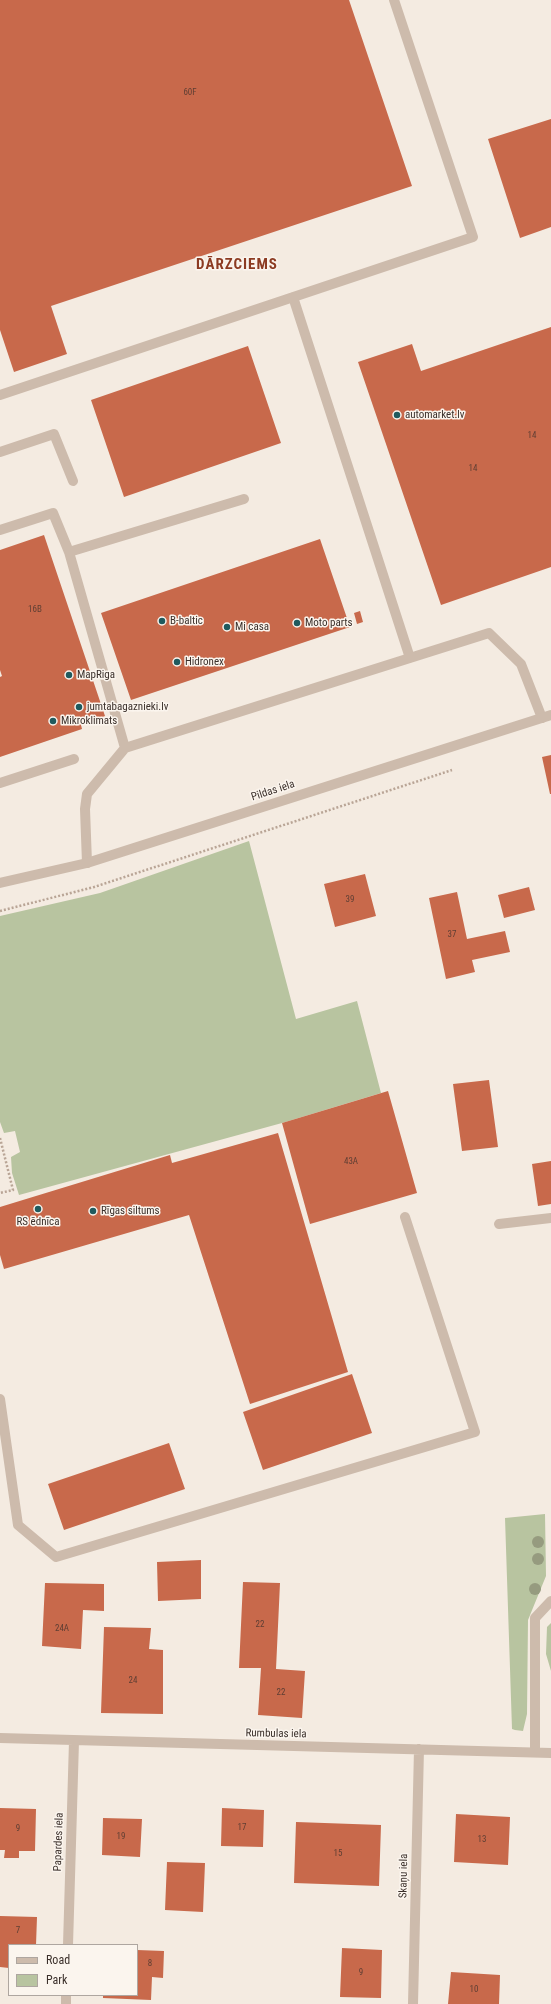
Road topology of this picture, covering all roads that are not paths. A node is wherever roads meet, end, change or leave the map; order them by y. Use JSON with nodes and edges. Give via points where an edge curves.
{"nodes":[{"id":1,"x":394,"y":0,"type":"edge"},
{"id":2,"x":293,"y":297,"type":"junction"},
{"id":3,"x":0,"y":395,"type":"edge"},
{"id":4,"x":0,"y":452,"type":"edge"},
{"id":5,"x":73,"y":480,"type":"dead end"},
{"id":6,"x":244,"y":499,"type":"dead end"},
{"id":7,"x":0,"y":530,"type":"edge"},
{"id":8,"x":68,"y":552,"type":"junction"},
{"id":9,"x":410,"y":658,"type":"junction"},
{"id":10,"x":546,"y":716,"type":"edge"},
{"id":11,"x":125,"y":748,"type":"junction"},
{"id":12,"x":74,"y":759,"type":"dead end"},
{"id":13,"x":0,"y":783,"type":"edge"},
{"id":14,"x":87,"y":863,"type":"junction"},
{"id":15,"x":0,"y":883,"type":"edge"},
{"id":16,"x":405,"y":1217,"type":"dead end"},
{"id":17,"x":551,"y":1218,"type":"edge"},
{"id":18,"x":499,"y":1224,"type":"dead end"},
{"id":19,"x":0,"y":1399,"type":"edge"},
{"id":20,"x":551,"y":1601,"type":"edge"},
{"id":21,"x":0,"y":1738,"type":"edge"},
{"id":22,"x":74,"y":1741,"type":"junction"},
{"id":23,"x":419,"y":1749,"type":"junction"},
{"id":24,"x":535,"y":1752,"type":"junction"},
{"id":25,"x":551,"y":1752,"type":"edge"},
{"id":26,"x":68,"y":1944,"type":"edge"},
{"id":27,"x":413,"y":2004,"type":"edge"}],
"edges":[{"from":1,"to":2,"type":"street","via":[[473,237]]},
{"from":2,"to":3,"type":"street"},
{"from":2,"to":9,"type":"street"},
{"from":4,"to":5,"type":"street","via":[[54,434]]},
{"from":6,"to":8,"type":"street"},
{"from":7,"to":8,"type":"street","via":[[53,514]]},
{"from":8,"to":11,"type":"street"},
{"from":9,"to":10,"type":"street","via":[[489,633],[521,664]]},
{"from":9,"to":11,"type":"street"},
{"from":10,"to":14,"type":"street","name":"Pildas iela"},
{"from":11,"to":14,"type":"street","via":[[87,794]]},
{"from":12,"to":13,"type":"street"},
{"from":14,"to":15,"type":"street","name":"Pildas iela"},
{"from":16,"to":19,"type":"street","via":[[475,1432],[56,1557],[18,1525]]},
{"from":17,"to":18,"type":"street"},
{"from":20,"to":24,"type":"street","via":[[535,1618]]},
{"from":21,"to":22,"type":"street","name":"Rumbulas iela"},
{"from":22,"to":23,"type":"street","name":"Rumbulas iela"},
{"from":22,"to":26,"type":"street","name":"Papardes iela"},
{"from":23,"to":24,"type":"street","name":"Rumbulas iela"},
{"from":23,"to":27,"type":"street","name":"Skaņu iela"},
{"from":24,"to":25,"type":"street","name":"Rumbulas iela"}]}
